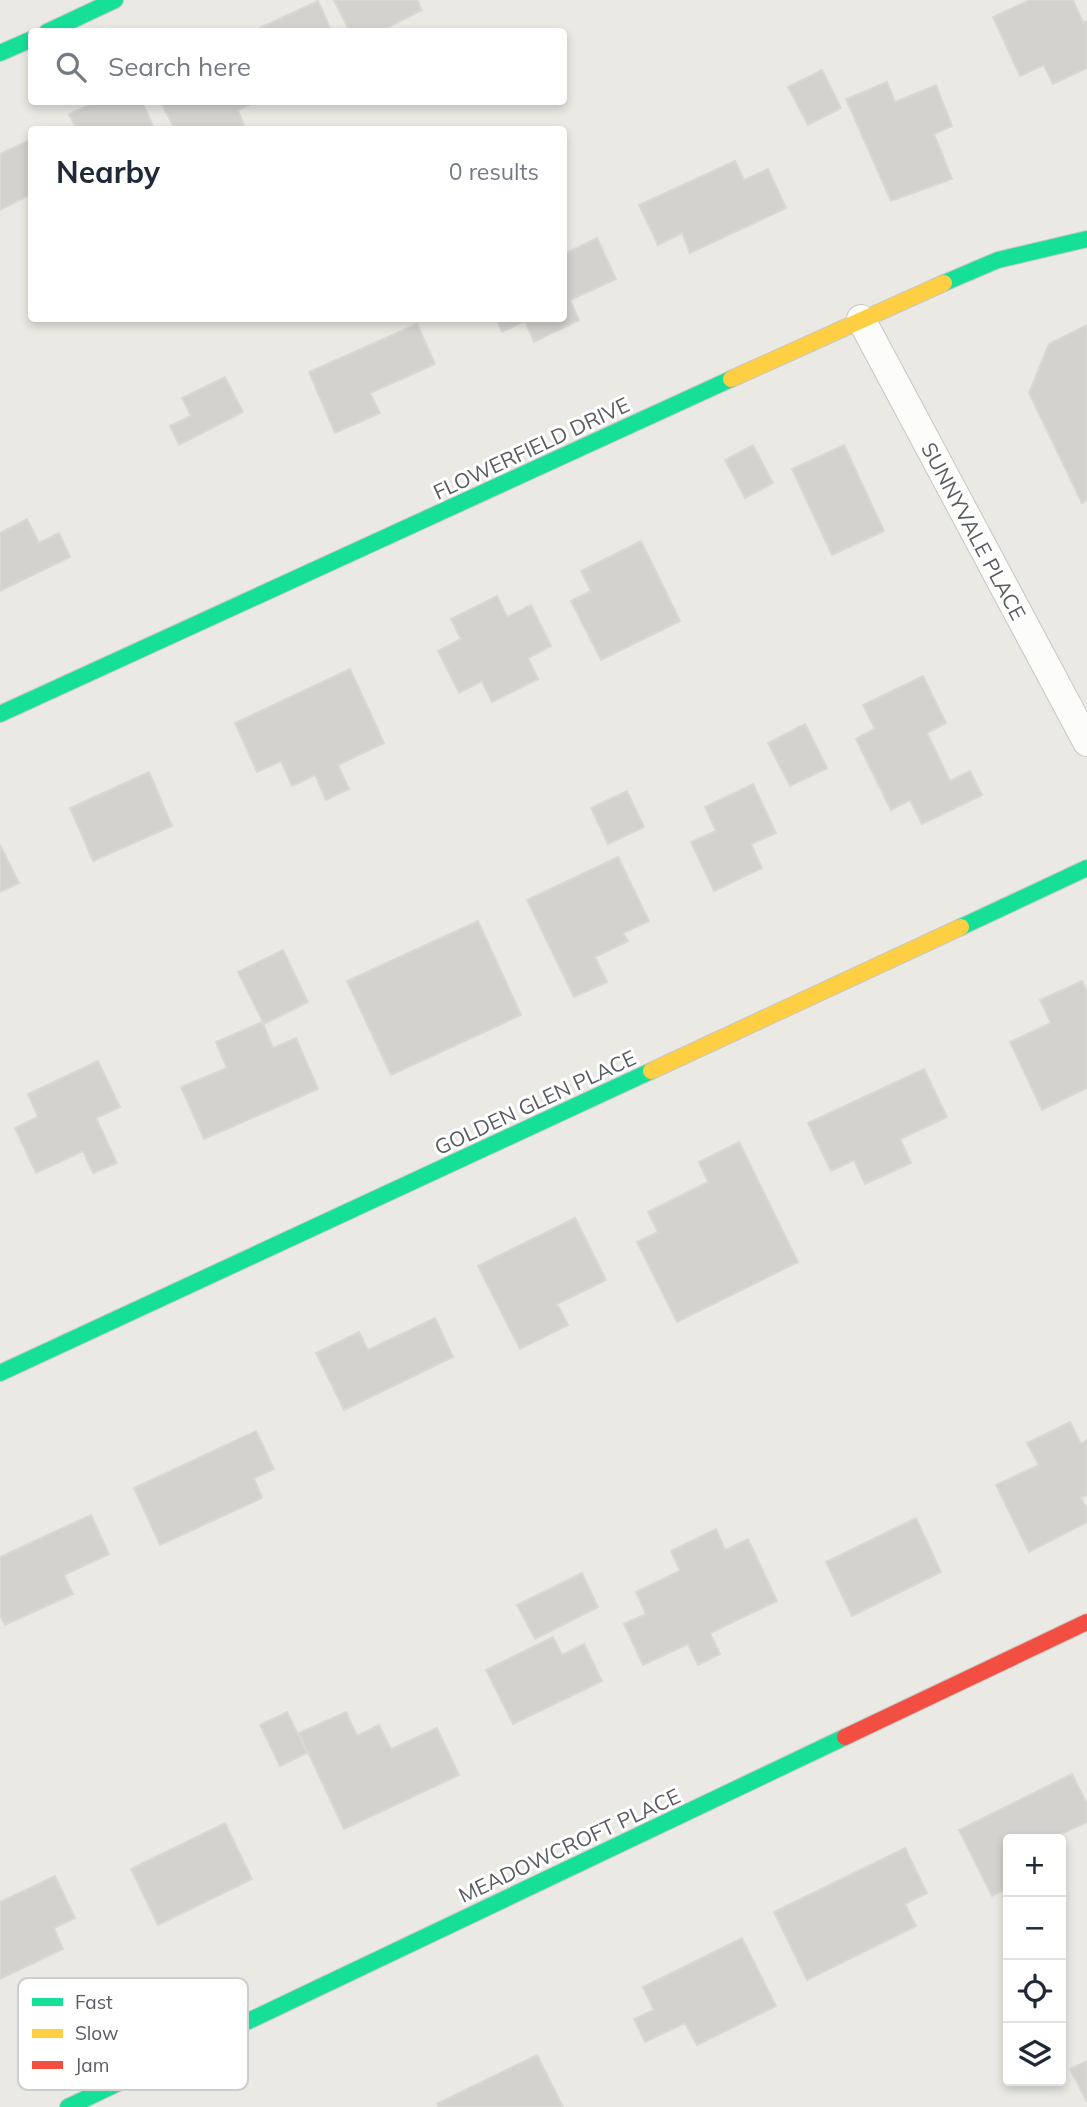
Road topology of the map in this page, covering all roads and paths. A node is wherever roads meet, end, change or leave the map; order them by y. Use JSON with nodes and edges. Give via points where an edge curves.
{"nodes":[{"id":1,"x":115,"y":0,"type":"edge"},
{"id":2,"x":56,"y":28,"type":"edge"},
{"id":3,"x":28,"y":41,"type":"edge"},
{"id":4,"x":0,"y":53,"type":"edge"},
{"id":5,"x":1087,"y":239,"type":"edge"},
{"id":6,"x":861,"y":319,"type":"junction"},
{"id":7,"x":0,"y":714,"type":"edge"},
{"id":8,"x":1087,"y":742,"type":"edge"},
{"id":9,"x":1087,"y":868,"type":"edge"},
{"id":10,"x":0,"y":1373,"type":"edge"},
{"id":11,"x":1087,"y":1622,"type":"edge"},
{"id":12,"x":248,"y":2021,"type":"edge"},
{"id":13,"x":104,"y":2090,"type":"edge"},
{"id":14,"x":68,"y":2107,"type":"edge"}],
"edges":[{"from":1,"to":2,"type":"street"},
{"from":3,"to":4,"type":"street"},
{"from":5,"to":6,"type":"street","name":"FLOWERFIELD DRIVE","via":[[998,260]]},
{"from":6,"to":7,"type":"street","name":"FLOWERFIELD DRIVE"},
{"from":6,"to":8,"type":"street","name":"SUNNYVALE PLACE"},
{"from":9,"to":10,"type":"street","name":"GOLDEN GLEN PLACE"},
{"from":11,"to":12,"type":"street","name":"MEADOWCROFT PLACE"},
{"from":13,"to":14,"type":"street","name":"MEADOWCROFT PLACE"}]}
